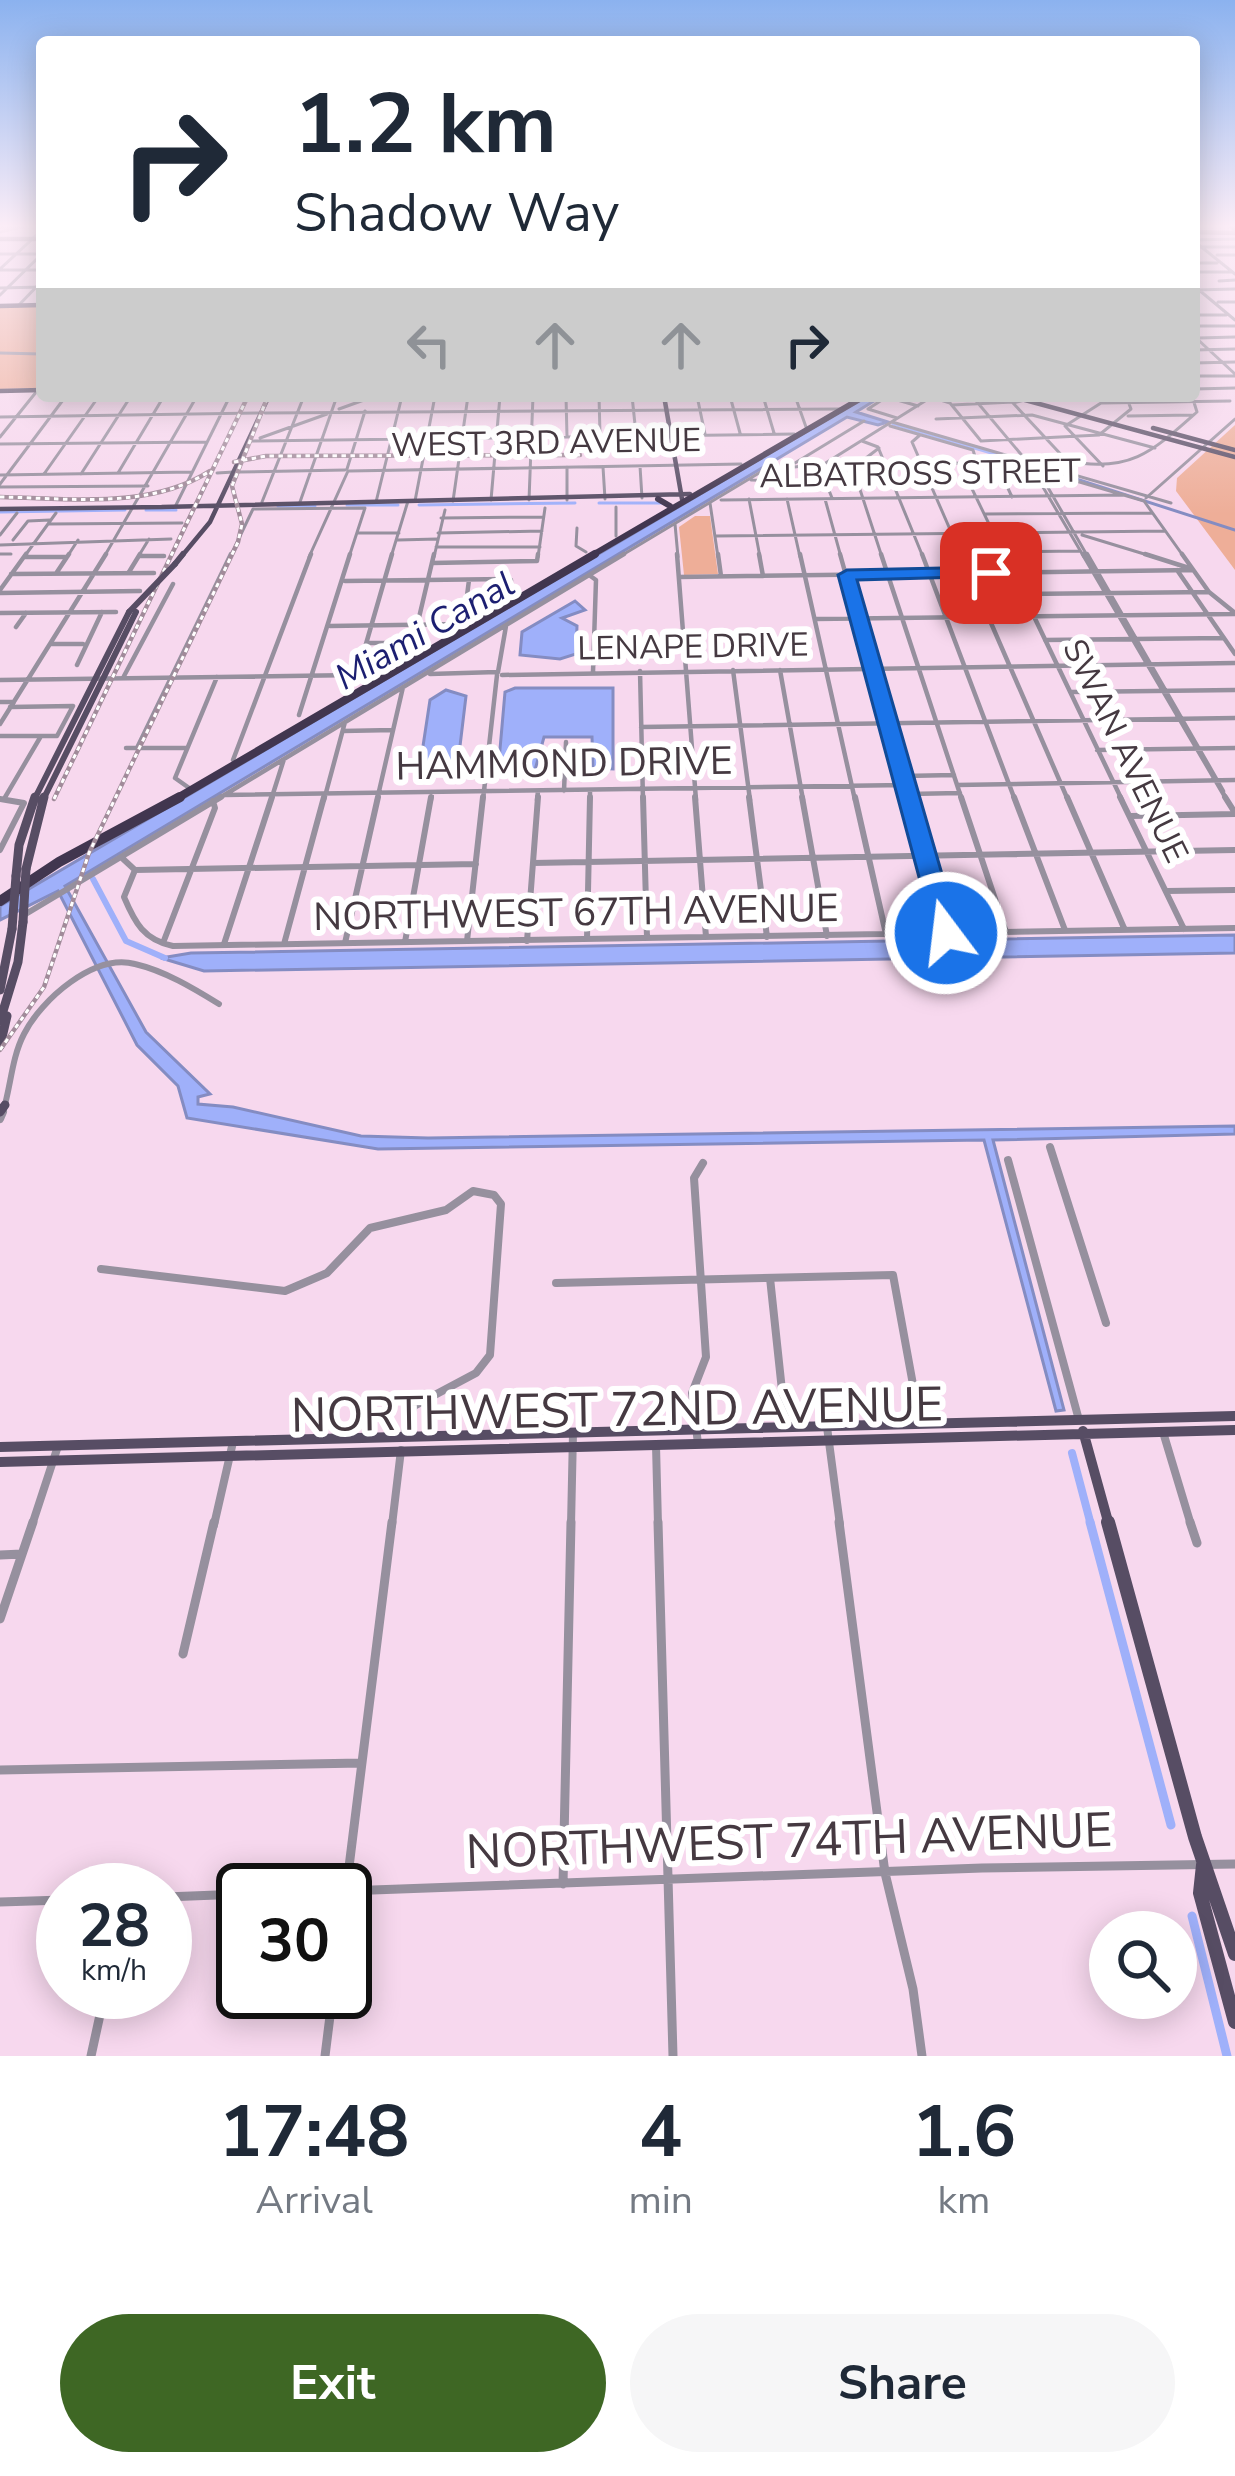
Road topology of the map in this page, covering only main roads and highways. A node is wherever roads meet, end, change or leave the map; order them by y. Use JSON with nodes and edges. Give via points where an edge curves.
{"nodes":[{"id":1,"x":36,"y":391,"type":"edge"},
{"id":2,"x":2,"y":393,"type":"edge"},
{"id":3,"x":268,"y":402,"type":"edge"},
{"id":4,"x":665,"y":402,"type":"edge"},
{"id":5,"x":852,"y":402,"type":"edge"},
{"id":6,"x":1026,"y":402,"type":"edge"},
{"id":7,"x":1058,"y":402,"type":"edge"},
{"id":8,"x":1120,"y":420,"type":"junction"},
{"id":9,"x":806,"y":429,"type":"junction"},
{"id":10,"x":1235,"y":453,"type":"edge"},
{"id":11,"x":642,"y":498,"type":"junction"},
{"id":12,"x":658,"y":499,"type":"joint"},
{"id":13,"x":681,"y":501,"type":"junction"},
{"id":14,"x":304,"y":502,"type":"junction"},
{"id":15,"x":221,"y":505,"type":"junction"},
{"id":16,"x":162,"y":507,"type":"junction"},
{"id":17,"x":0,"y":509,"type":"edge"},
{"id":18,"x":618,"y":534,"type":"junction"},
{"id":19,"x":541,"y":579,"type":"junction"},
{"id":20,"x":509,"y":592,"type":"junction"},
{"id":21,"x":467,"y":622,"type":"junction"},
{"id":22,"x":98,"y":679,"type":"junction"},
{"id":23,"x":373,"y":681,"type":"junction"},
{"id":24,"x":189,"y":789,"type":"junction"},
{"id":25,"x":0,"y":898,"type":"edge"},
{"id":26,"x":6,"y":929,"type":"edge"},
{"id":27,"x":0,"y":991,"type":"edge"},
{"id":28,"x":7,"y":1003,"type":"junction"},
{"id":29,"x":0,"y":1022,"type":"edge"},
{"id":30,"x":0,"y":1046,"type":"edge"},
{"id":31,"x":1235,"y":1416,"type":"edge"},
{"id":32,"x":1082,"y":1427,"type":"junction"},
{"id":33,"x":1235,"y":1430,"type":"edge"},
{"id":34,"x":828,"y":1434,"type":"junction"},
{"id":35,"x":697,"y":1437,"type":"junction"},
{"id":36,"x":573,"y":1440,"type":"junction"},
{"id":37,"x":0,"y":1448,"type":"edge"},
{"id":38,"x":231,"y":1449,"type":"junction"},
{"id":39,"x":0,"y":1462,"type":"edge"},
{"id":40,"x":1203,"y":1865,"type":"junction"},
{"id":41,"x":1235,"y":1954,"type":"edge"},
{"id":42,"x":1235,"y":2022,"type":"edge"}],
"edges":[{"from":1,"to":2,"type":"main road"},
{"from":3,"to":15,"type":"main road"},
{"from":4,"to":13,"type":"main road"},
{"from":5,"to":9,"type":"highway"},
{"from":6,"to":8,"type":"main road"},
{"from":7,"to":8,"type":"main road"},
{"from":8,"to":10,"type":"main road"},
{"from":9,"to":13,"type":"highway"},
{"from":9,"to":13,"type":"highway"},
{"from":11,"to":12,"type":"main road"},
{"from":11,"to":13,"type":"main road"},
{"from":11,"to":14,"type":"main road"},
{"from":12,"to":13,"type":"highway"},
{"from":13,"to":18,"type":"highway"},
{"from":13,"to":18,"type":"highway"},
{"from":14,"to":15,"type":"main road"},
{"from":14,"to":15,"type":"main road"},
{"from":15,"to":16,"type":"main road"},
{"from":15,"to":16,"type":"main road"},
{"from":15,"to":22,"type":"main road","bridge":true,"via":[[208,536],[132,612]]},
{"from":16,"to":17,"type":"main road"},
{"from":18,"to":19,"type":"highway"},
{"from":19,"to":20,"type":"highway"},
{"from":19,"to":20,"type":"highway"},
{"from":20,"to":21,"type":"highway"},
{"from":21,"to":23,"type":"highway"},
{"from":21,"to":23,"type":"highway","via":[[414,648]]},
{"from":22,"to":26,"type":"main road","bridge":true,"via":[[34,796]]},
{"from":22,"to":28,"type":"main road","bridge":true,"via":[[38,811]]},
{"from":23,"to":24,"type":"highway"},
{"from":23,"to":24,"type":"highway"},
{"from":24,"to":25,"type":"highway","via":[[68,851]]},
{"from":26,"to":27,"type":"main road"},
{"from":28,"to":29,"type":"main road"},
{"from":28,"to":30,"type":"main road"},
{"from":31,"to":32,"type":"main road","name":"NORTHWEST 72ND AVENUE"},
{"from":32,"to":33,"type":"main road","name":"NORTHWEST 72ND AVENUE"},
{"from":32,"to":34,"type":"main road","name":"NORTHWEST 72ND AVENUE"},
{"from":32,"to":40,"type":"main road"},
{"from":34,"to":35,"type":"main road","name":"NORTHWEST 72ND AVENUE"},
{"from":34,"to":35,"type":"main road","name":"NORTHWEST 72ND AVENUE","via":[[786,1428]]},
{"from":35,"to":36,"type":"main road","name":"NORTHWEST 72ND AVENUE"},
{"from":35,"to":36,"type":"main road","name":"NORTHWEST 72ND AVENUE","via":[[656,1445]]},
{"from":36,"to":38,"type":"main road","name":"NORTHWEST 72ND AVENUE"},
{"from":37,"to":38,"type":"main road","name":"NORTHWEST 72ND AVENUE"},
{"from":38,"to":39,"type":"main road","name":"NORTHWEST 72ND AVENUE"},
{"from":40,"to":41,"type":"main road"},
{"from":40,"to":42,"type":"main road","via":[[1200,1893]]}]}
